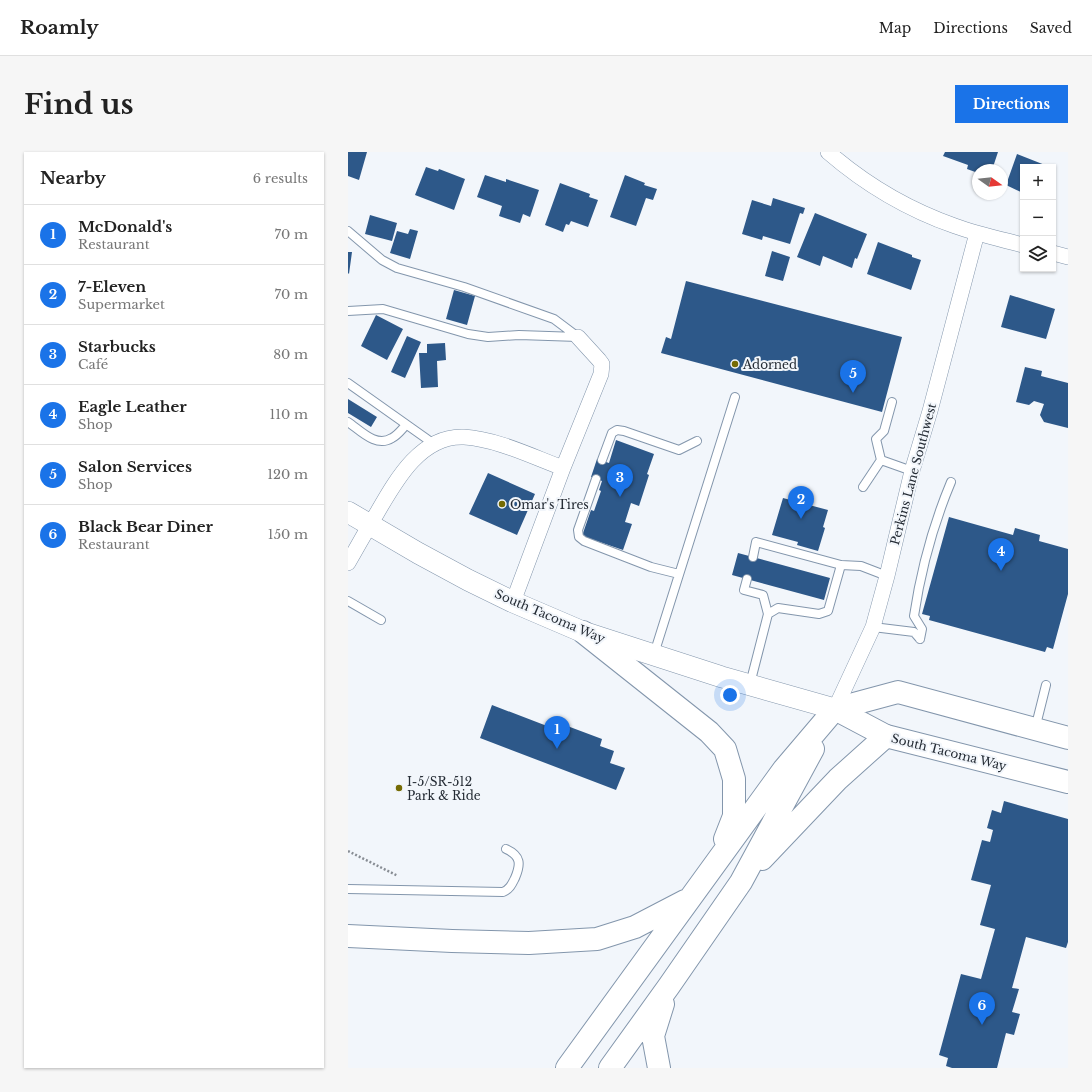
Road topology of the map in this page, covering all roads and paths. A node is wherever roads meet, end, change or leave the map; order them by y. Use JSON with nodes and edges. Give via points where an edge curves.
{"nodes":[{"id":1,"x":828,"y":152,"type":"edge"},
{"id":2,"x":348,"y":232,"type":"edge"},
{"id":3,"x":977,"y":233,"type":"junction"},
{"id":4,"x":1020,"y":244,"type":"edge"},
{"id":5,"x":1056,"y":254,"type":"edge"},
{"id":6,"x":1068,"y":257,"type":"edge"},
{"id":7,"x":348,"y":310,"type":"edge"},
{"id":8,"x":578,"y":337,"type":"junction"},
{"id":9,"x":348,"y":383,"type":"edge"},
{"id":10,"x":735,"y":397,"type":"dead end"},
{"id":11,"x":892,"y":402,"type":"dead end"},
{"id":12,"x":348,"y":422,"type":"edge"},
{"id":13,"x":406,"y":425,"type":"junction"},
{"id":14,"x":697,"y":441,"type":"dead end"},
{"id":15,"x":434,"y":444,"type":"junction"},
{"id":16,"x":602,"y":460,"type":"dead end"},
{"id":17,"x":881,"y":460,"type":"junction"},
{"id":18,"x":563,"y":468,"type":"junction"},
{"id":19,"x":912,"y":471,"type":"junction"},
{"id":20,"x":596,"y":479,"type":"dead end"},
{"id":21,"x":951,"y":482,"type":"dead end"},
{"id":22,"x":864,"y":487,"type":"dead end"},
{"id":23,"x":348,"y":512,"type":"edge"},
{"id":24,"x":370,"y":525,"type":"junction"},
{"id":25,"x":753,"y":557,"type":"dead end"},
{"id":26,"x":348,"y":563,"type":"edge"},
{"id":27,"x":841,"y":565,"type":"junction"},
{"id":28,"x":679,"y":574,"type":"junction"},
{"id":29,"x":887,"y":576,"type":"junction"},
{"id":30,"x":747,"y":579,"type":"dead end"},
{"id":31,"x":348,"y":601,"type":"edge"},
{"id":32,"x":513,"y":602,"type":"junction"},
{"id":33,"x":768,"y":614,"type":"junction"},
{"id":34,"x":381,"y":620,"type":"dead end"},
{"id":35,"x":873,"y":627,"type":"junction"},
{"id":36,"x":583,"y":632,"type":"junction"},
{"id":37,"x":653,"y":655,"type":"junction"},
{"id":38,"x":749,"y":685,"type":"junction"},
{"id":39,"x":1046,"y":685,"type":"dead end"},
{"id":40,"x":835,"y":709,"type":"junction"},
{"id":41,"x":1035,"y":730,"type":"junction"},
{"id":42,"x":886,"y":736,"type":"junction"},
{"id":43,"x":1068,"y":738,"type":"edge"},
{"id":44,"x":1068,"y":782,"type":"edge"},
{"id":45,"x":506,"y":849,"type":"dead end"},
{"id":46,"x":348,"y":851,"type":"edge"},
{"id":47,"x":717,"y":861,"type":"junction"},
{"id":48,"x":398,"y":876,"type":"dead end"},
{"id":49,"x":741,"y":882,"type":"junction"},
{"id":50,"x":348,"y":889,"type":"edge"},
{"id":51,"x":690,"y":898,"type":"junction"},
{"id":52,"x":348,"y":936,"type":"edge"},
{"id":53,"x":669,"y":986,"type":"junction"},
{"id":54,"x":567,"y":1068,"type":"edge"},
{"id":55,"x":610,"y":1068,"type":"edge"},
{"id":56,"x":659,"y":1068,"type":"edge"}],
"edges":[{"from":1,"to":3,"type":"street","via":[[863,179],[907,206],[940,221]]},
{"from":2,"to":8,"type":"lane","via":[[382,260],[397,268],[464,287],[554,319]]},
{"from":3,"to":4,"type":"street"},
{"from":3,"to":19,"type":"street","name":"Perkins Lane Southwest"},
{"from":5,"to":6,"type":"street"},
{"from":7,"to":8,"type":"lane","via":[[383,309],[468,334],[488,337]]},
{"from":8,"to":18,"type":"street","via":[[602,364],[601,374]]},
{"from":9,"to":13,"type":"lane"},
{"from":10,"to":28,"type":"lane"},
{"from":11,"to":17,"type":"lane","via":[[884,431],[876,440]]},
{"from":12,"to":13,"type":"lane","via":[[374,440],[386,441]]},
{"from":13,"to":15,"type":"lane"},
{"from":14,"to":16,"type":"lane","via":[[679,450],[617,430],[612,433]]},
{"from":15,"to":18,"type":"street","via":[[454,437],[477,439]]},
{"from":15,"to":24,"type":"street","via":[[414,459],[404,471]]},
{"from":17,"to":19,"type":"lane"},
{"from":17,"to":22,"type":"lane"},
{"from":18,"to":32,"type":"street"},
{"from":19,"to":29,"type":"street","name":"Perkins Lane Southwest"},
{"from":20,"to":28,"type":"lane","via":[[578,530],[579,537],[652,567]]},
{"from":21,"to":35,"type":"lane","via":[[938,513],[920,580],[914,616],[922,629],[920,639],[914,632]]},
{"from":23,"to":24,"type":"main road","name":"South Tacoma Way"},
{"from":24,"to":26,"type":"street"},
{"from":24,"to":32,"type":"main road","name":"South Tacoma Way","via":[[451,571]]},
{"from":25,"to":27,"type":"lane","via":[[756,542]]},
{"from":27,"to":29,"type":"lane","via":[[861,566]]},
{"from":27,"to":33,"type":"lane","via":[[828,611],[819,614],[778,608]]},
{"from":28,"to":37,"type":"lane"},
{"from":29,"to":35,"type":"street","name":"Perkins Lane Southwest"},
{"from":30,"to":33,"type":"lane","via":[[744,590],[764,595]]},
{"from":31,"to":34,"type":"lane"},
{"from":32,"to":36,"type":"main road","name":"South Tacoma Way"},
{"from":33,"to":38,"type":"lane"},
{"from":35,"to":40,"type":"street","name":"Perkins Lane Southwest"},
{"from":36,"to":37,"type":"main road","name":"South Tacoma Way"},
{"from":36,"to":47,"type":"main road","via":[[709,732],[725,749],[734,779],[734,816]]},
{"from":37,"to":38,"type":"main road","name":"South Tacoma Way"},
{"from":38,"to":40,"type":"main road","name":"South Tacoma Way"},
{"from":39,"to":41,"type":"lane"},
{"from":40,"to":41,"type":"main road","via":[[898,692]]},
{"from":40,"to":42,"type":"main road","name":"South Tacoma Way"},
{"from":40,"to":47,"type":"main road","via":[[784,769]]},
{"from":40,"to":49,"type":"main road"},
{"from":41,"to":43,"type":"main road"},
{"from":42,"to":44,"type":"main road","name":"South Tacoma Way"},
{"from":42,"to":49,"type":"main road","via":[[838,779]]},
{"from":45,"to":50,"type":"lane","via":[[515,854],[519,865],[510,887],[503,892]]},
{"from":46,"to":48,"type":"path"},
{"from":47,"to":51,"type":"main road"},
{"from":49,"to":53,"type":"main road"},
{"from":51,"to":52,"type":"main road","via":[[635,927],[597,939],[529,943]]},
{"from":51,"to":54,"type":"main road"},
{"from":53,"to":55,"type":"main road"},
{"from":53,"to":56,"type":"main road","via":[[653,1036]]}]}
